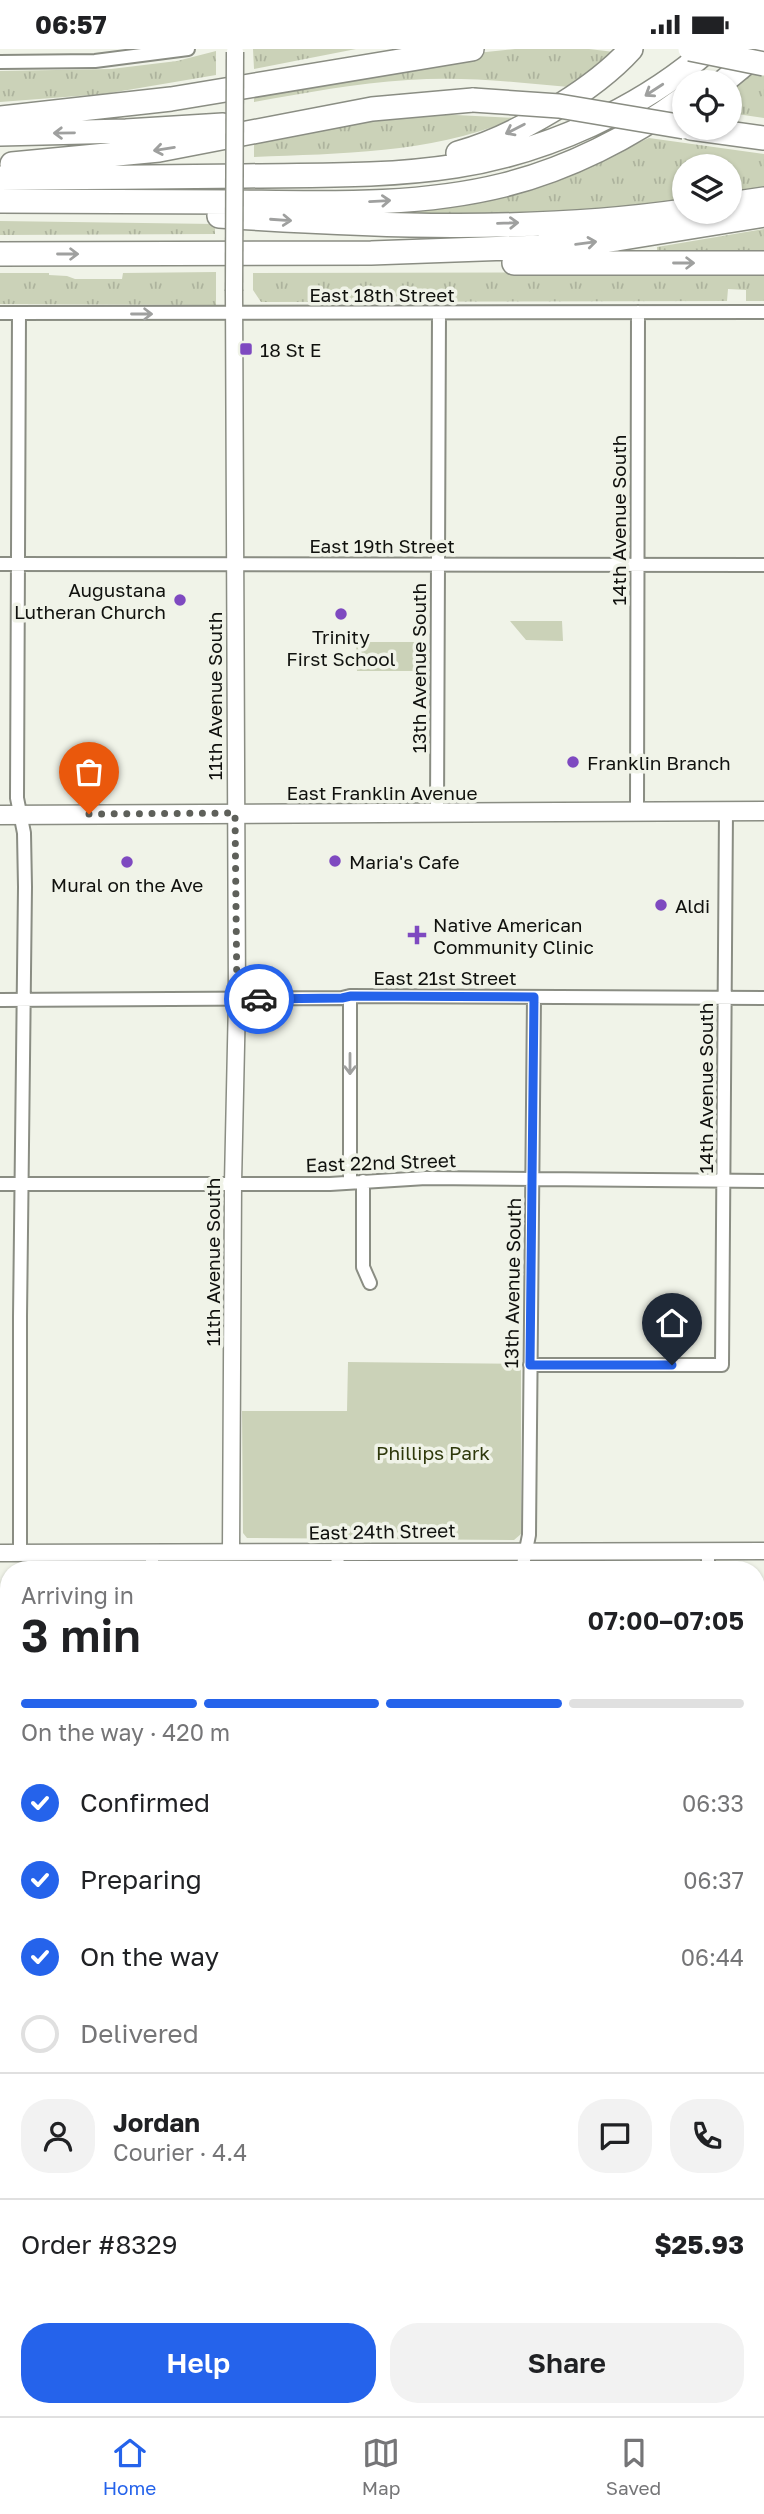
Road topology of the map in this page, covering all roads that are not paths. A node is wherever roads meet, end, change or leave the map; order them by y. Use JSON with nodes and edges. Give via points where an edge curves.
{"nodes":[{"id":1,"x":188,"y":49,"type":"edge"},
{"id":2,"x":403,"y":49,"type":"edge"},
{"id":3,"x":472,"y":49,"type":"edge"},
{"id":4,"x":631,"y":49,"type":"edge"},
{"id":5,"x":690,"y":49,"type":"edge"},
{"id":6,"x":709,"y":49,"type":"edge"},
{"id":7,"x":743,"y":49,"type":"edge"},
{"id":8,"x":764,"y":49,"type":"edge"},
{"id":9,"x":235,"y":51,"type":"edge"},
{"id":10,"x":18,"y":55,"type":"edge"},
{"id":11,"x":0,"y":62,"type":"edge"},
{"id":12,"x":764,"y":64,"type":"edge"},
{"id":13,"x":718,"y":70,"type":"edge"},
{"id":14,"x":738,"y":70,"type":"edge"},
{"id":15,"x":171,"y":99,"type":"junction"},
{"id":16,"x":473,"y":100,"type":"junction"},
{"id":17,"x":672,"y":106,"type":"edge"},
{"id":18,"x":672,"y":113,"type":"edge"},
{"id":19,"x":0,"y":118,"type":"edge"},
{"id":20,"x":672,"y":125,"type":"edge"},
{"id":21,"x":0,"y":134,"type":"edge"},
{"id":22,"x":581,"y":157,"type":"junction"},
{"id":23,"x":0,"y":164,"type":"edge"},
{"id":24,"x":267,"y":176,"type":"junction"},
{"id":25,"x":0,"y":178,"type":"edge"},
{"id":26,"x":764,"y":199,"type":"edge"},
{"id":27,"x":0,"y":201,"type":"edge"},
{"id":28,"x":141,"y":201,"type":"junction"},
{"id":29,"x":742,"y":202,"type":"edge"},
{"id":30,"x":672,"y":212,"type":"edge"},
{"id":31,"x":764,"y":215,"type":"edge"},
{"id":32,"x":371,"y":253,"type":"junction"},
{"id":33,"x":0,"y":254,"type":"edge"},
{"id":34,"x":764,"y":263,"type":"edge"},
{"id":35,"x":638,"y":312,"type":"junction"},
{"id":36,"x":764,"y":312,"type":"edge"},
{"id":37,"x":0,"y":313,"type":"edge"},
{"id":38,"x":19,"y":313,"type":"junction"},
{"id":39,"x":439,"y":313,"type":"junction"},
{"id":40,"x":234,"y":314,"type":"junction"},
{"id":41,"x":0,"y":564,"type":"edge"},
{"id":42,"x":17,"y":564,"type":"junction"},
{"id":43,"x":234,"y":565,"type":"junction"},
{"id":44,"x":438,"y":565,"type":"junction"},
{"id":45,"x":638,"y":565,"type":"junction"},
{"id":46,"x":764,"y":565,"type":"edge"},
{"id":47,"x":637,"y":811,"type":"junction"},
{"id":48,"x":726,"y":811,"type":"junction"},
{"id":49,"x":764,"y":811,"type":"edge"},
{"id":50,"x":437,"y":812,"type":"junction"},
{"id":51,"x":235,"y":813,"type":"junction"},
{"id":52,"x":0,"y":815,"type":"edge"},
{"id":53,"x":22,"y":815,"type":"junction"},
{"id":54,"x":351,"y":996,"type":"junction"},
{"id":55,"x":534,"y":997,"type":"junction"},
{"id":56,"x":724,"y":997,"type":"junction"},
{"id":57,"x":764,"y":998,"type":"edge"},
{"id":58,"x":24,"y":999,"type":"junction"},
{"id":59,"x":0,"y":1000,"type":"edge"},
{"id":60,"x":237,"y":1000,"type":"junction"},
{"id":61,"x":532,"y":1179,"type":"junction"},
{"id":62,"x":356,"y":1181,"type":"junction"},
{"id":63,"x":764,"y":1181,"type":"edge"},
{"id":64,"x":724,"y":1182,"type":"junction"},
{"id":65,"x":233,"y":1183,"type":"junction"},
{"id":66,"x":0,"y":1184,"type":"edge"},
{"id":67,"x":22,"y":1184,"type":"junction"},
{"id":68,"x":370,"y":1283,"type":"dead end"},
{"id":69,"x":530,"y":1365,"type":"junction"},
{"id":70,"x":526,"y":1551,"type":"junction"},
{"id":71,"x":708,"y":1551,"type":"junction"},
{"id":72,"x":764,"y":1551,"type":"edge"},
{"id":73,"x":231,"y":1552,"type":"junction"},
{"id":74,"x":0,"y":1553,"type":"edge"},
{"id":75,"x":20,"y":1553,"type":"junction"},
{"id":76,"x":137,"y":1561,"type":"edge"},
{"id":77,"x":160,"y":1561,"type":"edge"},
{"id":78,"x":337,"y":1561,"type":"edge"},
{"id":79,"x":524,"y":1561,"type":"edge"},
{"id":80,"x":708,"y":1561,"type":"edge"}],
"edges":[{"from":1,"to":10,"type":"street","via":[[95,61]]},
{"from":2,"to":15,"type":"highway"},
{"from":3,"to":15,"type":"highway"},
{"from":4,"to":24,"type":"highway","one_way":true,"via":[[604,75],[558,105],[465,151],[398,165]]},
{"from":5,"to":12,"type":"highway","bridge":true},
{"from":6,"to":24,"type":"highway","one_way":true,"via":[[620,112],[501,155],[460,166],[406,172]]},
{"from":7,"to":13,"type":"highway"},
{"from":8,"to":14,"type":"highway"},
{"from":9,"to":40,"type":"street","name":"11th Avenue South","bridge":true},
{"from":10,"to":11,"type":"street"},
{"from":15,"to":19,"type":"highway"},
{"from":16,"to":20,"type":"highway","bridge":true,"via":[[559,106]]},
{"from":16,"to":21,"type":"highway","one_way":true,"via":[[379,102],[196,127]]},
{"from":16,"to":23,"type":"highway","one_way":true,"via":[[372,109],[159,150]]},
{"from":17,"to":22,"type":"highway"},
{"from":18,"to":22,"type":"highway","via":[[609,148]]},
{"from":28,"to":22,"type":"highway","one_way":true,"via":[[340,203],[439,197],[525,180]]},
{"from":24,"to":25,"type":"highway"},
{"from":26,"to":29,"type":"highway"},
{"from":27,"to":28,"type":"highway"},
{"from":28,"to":30,"type":"highway","one_way":true,"via":[[198,215],[401,225],[575,221]]},
{"from":32,"to":31,"type":"highway","one_way":true,"via":[[566,246]]},
{"from":33,"to":32,"type":"highway","one_way":true},
{"from":32,"to":34,"type":"highway","one_way":true,"via":[[443,263]]},
{"from":35,"to":36,"type":"street","name":"East 18th Street"},
{"from":35,"to":39,"type":"street","name":"East 18th Street"},
{"from":35,"to":45,"type":"street","name":"14th Avenue South"},
{"from":37,"to":38,"type":"street","name":"East 18th Street"},
{"from":38,"to":40,"type":"street","name":"East 18th Street","one_way":true},
{"from":38,"to":42,"type":"street"},
{"from":39,"to":40,"type":"street","name":"East 18th Street"},
{"from":39,"to":44,"type":"street","name":"13th Avenue South"},
{"from":40,"to":43,"type":"street","name":"11th Avenue South"},
{"from":41,"to":42,"type":"street","name":"East 19th Street"},
{"from":42,"to":43,"type":"street","name":"East 19th Street"},
{"from":42,"to":53,"type":"street","via":[[16,788]]},
{"from":43,"to":44,"type":"street","name":"East 19th Street"},
{"from":43,"to":51,"type":"street","name":"11th Avenue South"},
{"from":44,"to":45,"type":"street","name":"East 19th Street"},
{"from":44,"to":50,"type":"street","name":"13th Avenue South"},
{"from":45,"to":46,"type":"street","name":"East 19th Street"},
{"from":45,"to":47,"type":"street","name":"14th Avenue South"},
{"from":47,"to":48,"type":"main road","name":"East Franklin Avenue"},
{"from":47,"to":50,"type":"main road","name":"East Franklin Avenue"},
{"from":48,"to":49,"type":"main road","name":"East Franklin Avenue"},
{"from":48,"to":56,"type":"street","name":"14th Avenue South"},
{"from":50,"to":51,"type":"main road","name":"East Franklin Avenue"},
{"from":51,"to":53,"type":"main road","name":"East Franklin Avenue"},
{"from":51,"to":60,"type":"street","name":"11th Avenue South"},
{"from":52,"to":53,"type":"main road","name":"East Franklin Avenue"},
{"from":53,"to":58,"type":"street"},
{"from":54,"to":55,"type":"street","name":"East 21st Street"},
{"from":54,"to":60,"type":"street","name":"East 21st Street"},
{"from":54,"to":62,"type":"street","one_way":true},
{"from":55,"to":56,"type":"street","name":"East 21st Street"},
{"from":55,"to":61,"type":"street","name":"13th Avenue South"},
{"from":56,"to":57,"type":"street","name":"East 21st Street"},
{"from":56,"to":64,"type":"street","name":"14th Avenue South"},
{"from":58,"to":59,"type":"street","name":"East 21st Street"},
{"from":58,"to":60,"type":"street","name":"East 21st Street"},
{"from":58,"to":67,"type":"street"},
{"from":60,"to":65,"type":"street","name":"11th Avenue South"},
{"from":61,"to":62,"type":"street","name":"East 22nd Street"},
{"from":61,"to":64,"type":"street","name":"East 22nd Street"},
{"from":61,"to":69,"type":"street","name":"13th Avenue South"},
{"from":62,"to":65,"type":"street","name":"East 22nd Street"},
{"from":62,"to":68,"type":"street","via":[[363,1267]]},
{"from":63,"to":64,"type":"street","name":"East 22nd Street"},
{"from":64,"to":69,"type":"street","name":"14th Avenue South","via":[[722,1365]]},
{"from":65,"to":67,"type":"street","name":"East 22nd Street"},
{"from":65,"to":73,"type":"street","name":"11th Avenue South"},
{"from":66,"to":67,"type":"street","name":"East 22nd Street"},
{"from":67,"to":75,"type":"street"},
{"from":69,"to":70,"type":"street","name":"13th Avenue South"},
{"from":70,"to":71,"type":"street","name":"East 24th Street"},
{"from":70,"to":78,"type":"street","name":"East 24th Street"},
{"from":70,"to":79,"type":"street","name":"13th Avenue South"},
{"from":71,"to":72,"type":"street","name":"East 24th Street"},
{"from":71,"to":80,"type":"street"},
{"from":73,"to":77,"type":"street","name":"East 24th Street"},
{"from":73,"to":78,"type":"street","name":"East 24th Street"},
{"from":74,"to":75,"type":"street","name":"East 24th Street"},
{"from":75,"to":76,"type":"street","name":"East 24th Street"}]}
